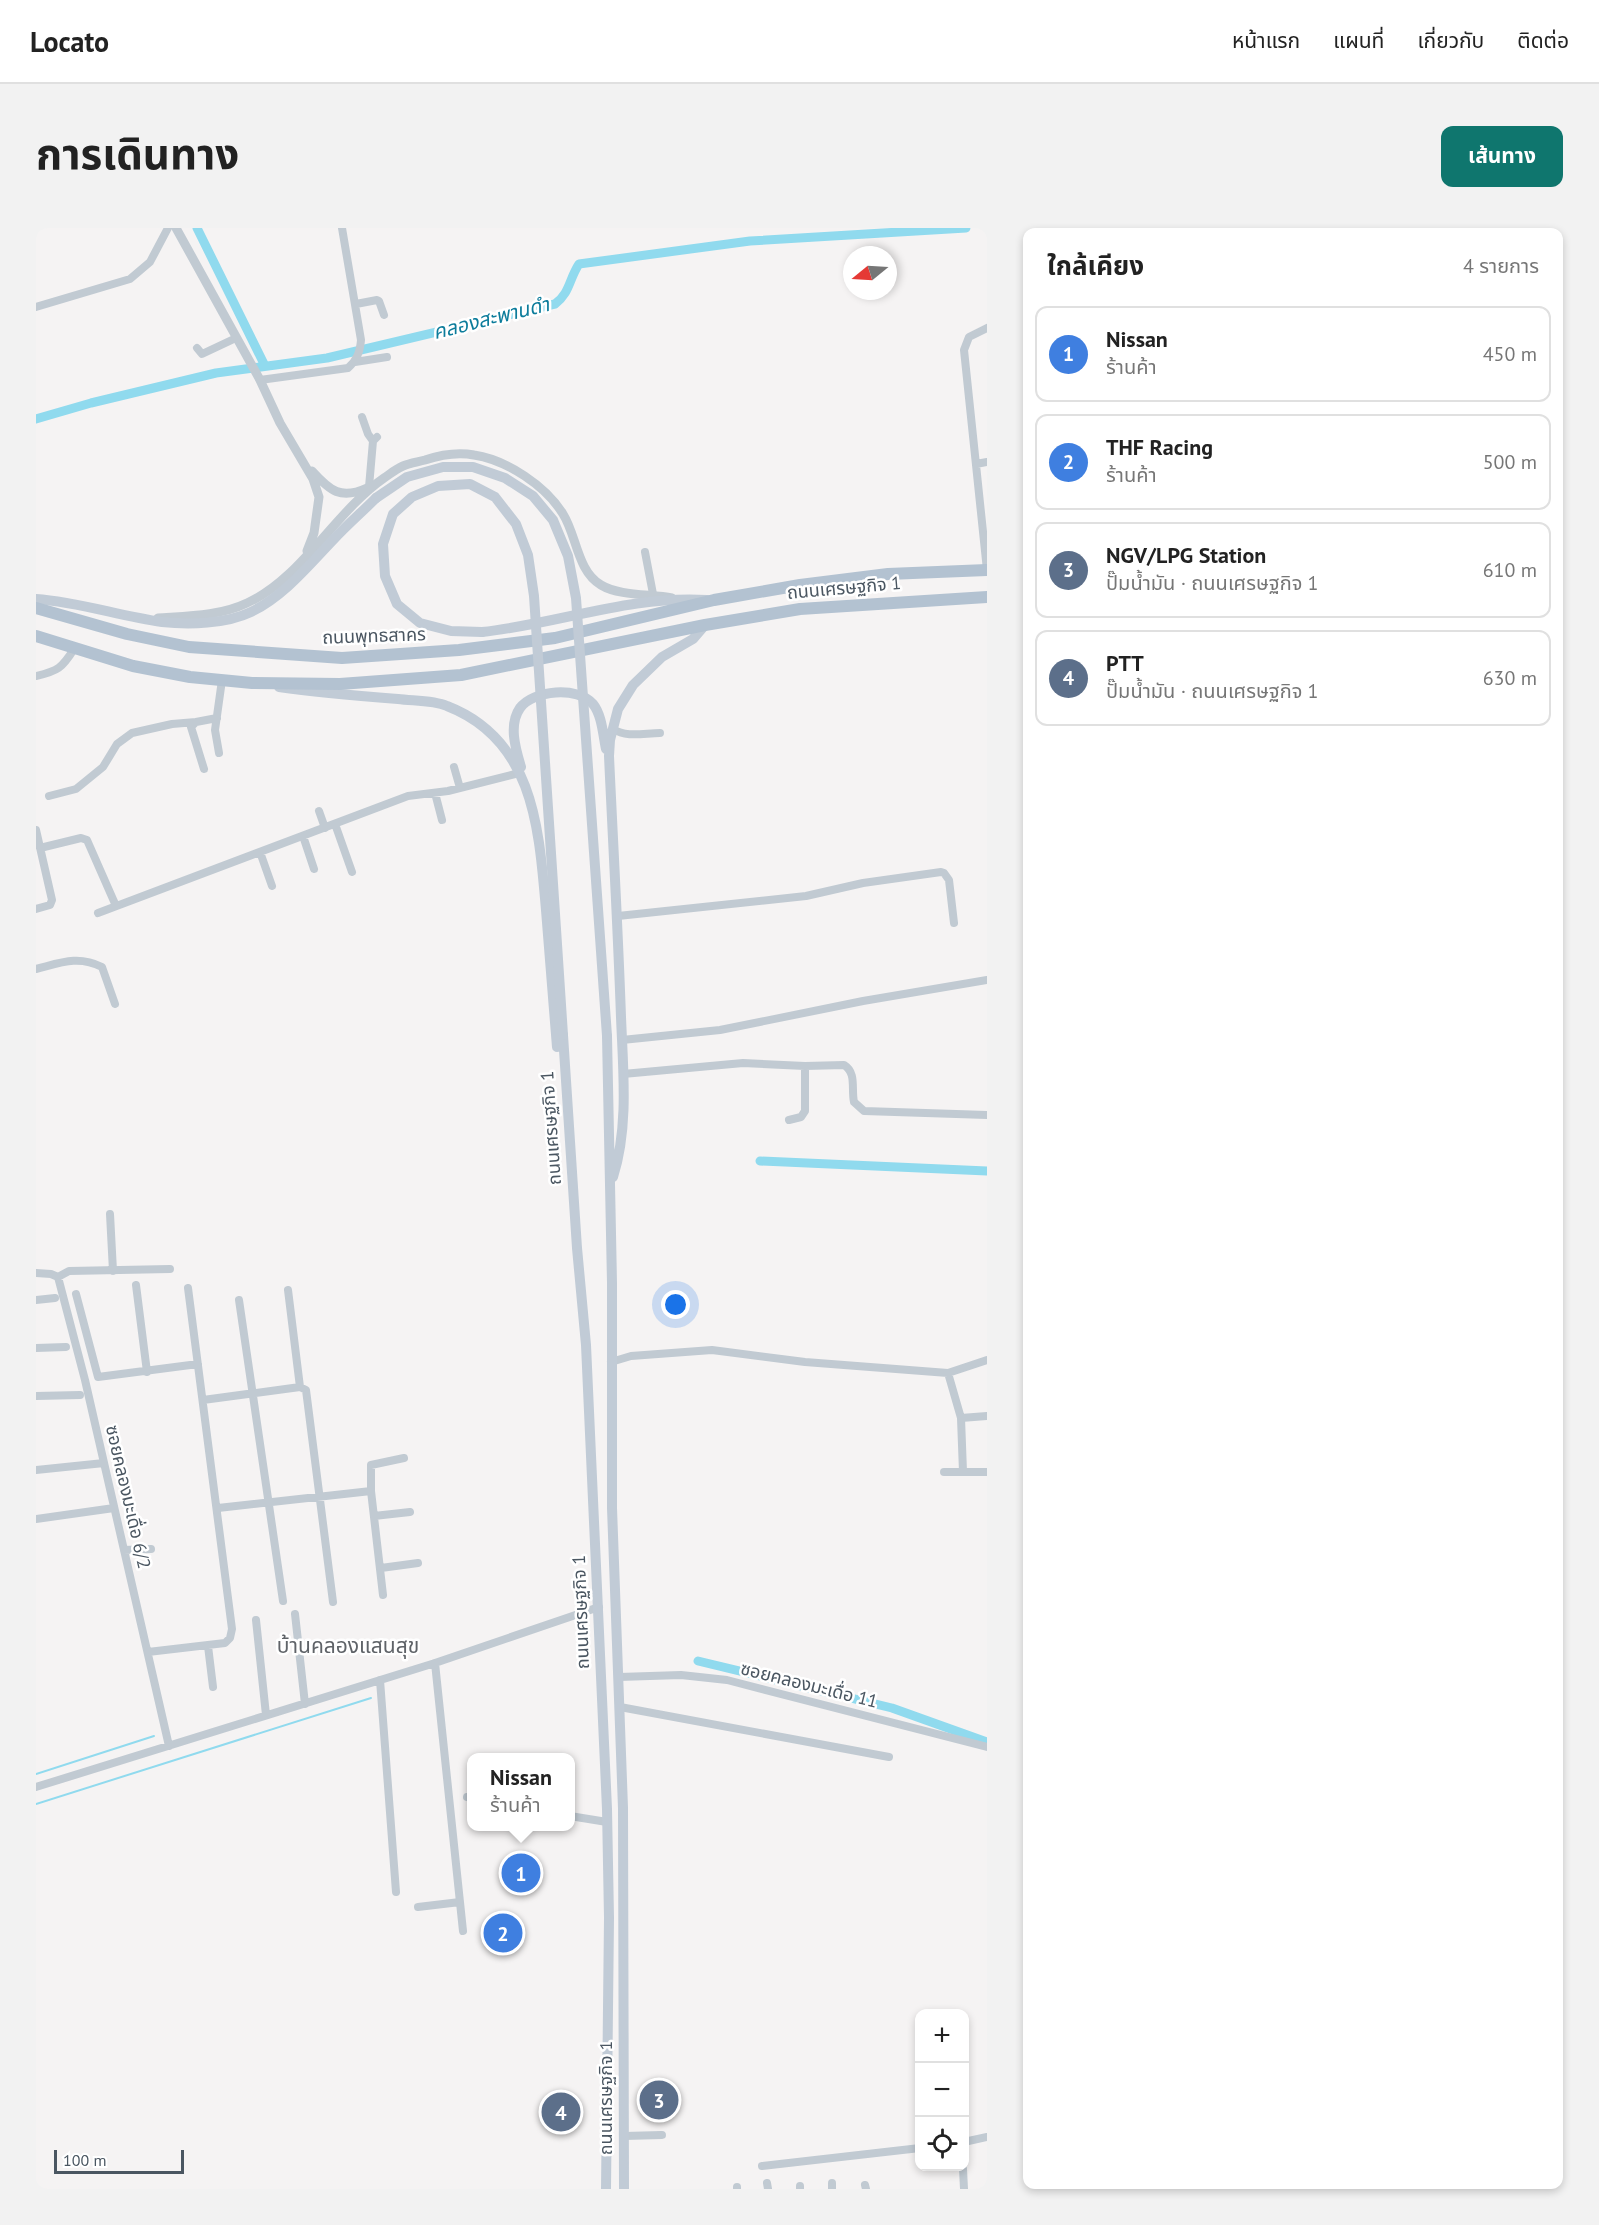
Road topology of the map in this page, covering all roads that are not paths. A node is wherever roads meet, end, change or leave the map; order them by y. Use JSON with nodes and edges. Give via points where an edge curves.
{"nodes":[{"id":1,"x":168,"y":228,"type":"edge"},
{"id":2,"x":176,"y":228,"type":"edge"},
{"id":3,"x":342,"y":228,"type":"edge"},
{"id":4,"x":356,"y":304,"type":"junction"},
{"id":5,"x":36,"y":307,"type":"edge"},
{"id":6,"x":384,"y":315,"type":"dead end"},
{"id":7,"x":987,"y":328,"type":"edge"},
{"id":8,"x":236,"y":338,"type":"junction"},
{"id":9,"x":197,"y":348,"type":"dead end"},
{"id":10,"x":387,"y":357,"type":"dead end"},
{"id":11,"x":355,"y":362,"type":"junction"},
{"id":12,"x":260,"y":380,"type":"junction"},
{"id":13,"x":362,"y":417,"type":"dead end"},
{"id":14,"x":987,"y":462,"type":"edge"},
{"id":15,"x":305,"y":463,"type":"junction"},
{"id":16,"x":976,"y":464,"type":"junction"},
{"id":17,"x":373,"y":485,"type":"junction"},
{"id":18,"x":645,"y":552,"type":"dead end"},
{"id":19,"x":301,"y":560,"type":"junction"},
{"id":20,"x":987,"y":570,"type":"edge"},
{"id":21,"x":653,"y":594,"type":"junction"},
{"id":22,"x":987,"y":597,"type":"edge"},
{"id":23,"x":676,"y":598,"type":"junction"},
{"id":24,"x":36,"y":599,"type":"edge"},
{"id":25,"x":714,"y":600,"type":"junction"},
{"id":26,"x":36,"y":608,"type":"edge"},
{"id":27,"x":143,"y":619,"type":"junction"},
{"id":28,"x":705,"y":625,"type":"junction"},
{"id":29,"x":36,"y":636,"type":"edge"},
{"id":30,"x":74,"y":649,"type":"junction"},
{"id":31,"x":36,"y":676,"type":"edge"},
{"id":32,"x":222,"y":680,"type":"junction"},
{"id":33,"x":252,"y":683,"type":"junction"},
{"id":34,"x":217,"y":718,"type":"junction"},
{"id":35,"x":196,"y":722,"type":"junction"},
{"id":36,"x":613,"y":729,"type":"junction"},
{"id":37,"x":660,"y":732,"type":"dead end"},
{"id":38,"x":219,"y":753,"type":"dead end"},
{"id":39,"x":454,"y":767,"type":"dead end"},
{"id":40,"x":204,"y":769,"type":"dead end"},
{"id":41,"x":519,"y":773,"type":"junction"},
{"id":42,"x":610,"y":777,"type":"junction"},
{"id":43,"x":460,"y":788,"type":"junction"},
{"id":44,"x":435,"y":793,"type":"junction"},
{"id":45,"x":529,"y":794,"type":"junction"},
{"id":46,"x":49,"y":796,"type":"dead end"},
{"id":47,"x":319,"y":811,"type":"dead end"},
{"id":48,"x":442,"y":820,"type":"dead end"},
{"id":49,"x":335,"y":824,"type":"junction"},
{"id":50,"x":325,"y":828,"type":"junction"},
{"id":51,"x":36,"y":830,"type":"edge"},
{"id":52,"x":303,"y":836,"type":"junction"},
{"id":53,"x":40,"y":848,"type":"junction"},
{"id":54,"x":260,"y":852,"type":"junction"},
{"id":55,"x":314,"y":869,"type":"dead end"},
{"id":56,"x":352,"y":872,"type":"dead end"},
{"id":57,"x":272,"y":886,"type":"dead end"},
{"id":58,"x":116,"y":906,"type":"junction"},
{"id":59,"x":36,"y":909,"type":"edge"},
{"id":60,"x":98,"y":913,"type":"dead end"},
{"id":61,"x":618,"y":916,"type":"junction"},
{"id":62,"x":954,"y":923,"type":"dead end"},
{"id":63,"x":36,"y":969,"type":"edge"},
{"id":64,"x":987,"y":980,"type":"edge"},
{"id":65,"x":115,"y":1004,"type":"dead end"},
{"id":66,"x":622,"y":1040,"type":"junction"},
{"id":67,"x":805,"y":1066,"type":"junction"},
{"id":68,"x":623,"y":1074,"type":"junction"},
{"id":69,"x":987,"y":1115,"type":"edge"},
{"id":70,"x":789,"y":1120,"type":"dead end"},
{"id":71,"x":572,"y":1175,"type":"junction"},
{"id":72,"x":610,"y":1185,"type":"junction"},
{"id":73,"x":110,"y":1214,"type":"dead end"},
{"id":74,"x":170,"y":1269,"type":"dead end"},
{"id":75,"x":113,"y":1271,"type":"junction"},
{"id":76,"x":36,"y":1273,"type":"edge"},
{"id":77,"x":58,"y":1277,"type":"junction"},
{"id":78,"x":136,"y":1286,"type":"dead end"},
{"id":79,"x":188,"y":1288,"type":"dead end"},
{"id":80,"x":288,"y":1290,"type":"dead end"},
{"id":81,"x":76,"y":1294,"type":"dead end"},
{"id":82,"x":55,"y":1298,"type":"dead end"},
{"id":83,"x":36,"y":1300,"type":"edge"},
{"id":84,"x":239,"y":1300,"type":"dead end"},
{"id":85,"x":66,"y":1347,"type":"dead end"},
{"id":86,"x":36,"y":1348,"type":"edge"},
{"id":87,"x":987,"y":1360,"type":"edge"},
{"id":88,"x":610,"y":1362,"type":"junction"},
{"id":89,"x":198,"y":1364,"type":"junction"},
{"id":90,"x":147,"y":1372,"type":"junction"},
{"id":91,"x":948,"y":1373,"type":"junction"},
{"id":92,"x":300,"y":1387,"type":"junction"},
{"id":93,"x":253,"y":1393,"type":"junction"},
{"id":94,"x":80,"y":1395,"type":"dead end"},
{"id":95,"x":36,"y":1396,"type":"edge"},
{"id":96,"x":203,"y":1400,"type":"junction"},
{"id":97,"x":987,"y":1416,"type":"edge"},
{"id":98,"x":961,"y":1418,"type":"junction"},
{"id":99,"x":404,"y":1458,"type":"dead end"},
{"id":100,"x":105,"y":1463,"type":"junction"},
{"id":101,"x":36,"y":1470,"type":"edge"},
{"id":102,"x":944,"y":1472,"type":"dead end"},
{"id":103,"x":963,"y":1472,"type":"junction"},
{"id":104,"x":987,"y":1472,"type":"edge"},
{"id":105,"x":371,"y":1491,"type":"junction"},
{"id":106,"x":319,"y":1496,"type":"junction"},
{"id":107,"x":268,"y":1502,"type":"junction"},
{"id":108,"x":114,"y":1508,"type":"junction"},
{"id":109,"x":218,"y":1508,"type":"junction"},
{"id":110,"x":410,"y":1512,"type":"dead end"},
{"id":111,"x":374,"y":1516,"type":"junction"},
{"id":112,"x":36,"y":1519,"type":"edge"},
{"id":113,"x":151,"y":1549,"type":"dead end"},
{"id":114,"x":124,"y":1550,"type":"junction"},
{"id":115,"x":418,"y":1563,"type":"dead end"},
{"id":116,"x":381,"y":1568,"type":"junction"},
{"id":117,"x":383,"y":1595,"type":"dead end"},
{"id":118,"x":283,"y":1600,"type":"dead end"},
{"id":119,"x":333,"y":1602,"type":"dead end"},
{"id":120,"x":599,"y":1607,"type":"junction"},
{"id":121,"x":296,"y":1614,"type":"dead end"},
{"id":122,"x":256,"y":1620,"type":"dead end"},
{"id":123,"x":208,"y":1646,"type":"junction"},
{"id":124,"x":148,"y":1652,"type":"junction"},
{"id":125,"x":435,"y":1663,"type":"junction"},
{"id":126,"x":619,"y":1677,"type":"junction"},
{"id":127,"x":380,"y":1680,"type":"junction"},
{"id":128,"x":213,"y":1687,"type":"dead end"},
{"id":129,"x":305,"y":1704,"type":"junction"},
{"id":130,"x":620,"y":1707,"type":"junction"},
{"id":131,"x":266,"y":1715,"type":"junction"},
{"id":132,"x":169,"y":1746,"type":"junction"},
{"id":133,"x":987,"y":1747,"type":"edge"},
{"id":134,"x":889,"y":1757,"type":"dead end"},
{"id":135,"x":36,"y":1787,"type":"edge"},
{"id":136,"x":623,"y":1808,"type":"junction"},
{"id":137,"x":607,"y":1809,"type":"junction"},
{"id":138,"x":575,"y":1817,"type":"edge"},
{"id":139,"x":608,"y":1822,"type":"junction"},
{"id":140,"x":396,"y":1892,"type":"dead end"},
{"id":141,"x":460,"y":1902,"type":"junction"},
{"id":142,"x":418,"y":1907,"type":"dead end"},
{"id":143,"x":464,"y":1932,"type":"dead end"},
{"id":144,"x":662,"y":2134,"type":"dead end"},
{"id":145,"x":624,"y":2136,"type":"junction"},
{"id":146,"x":987,"y":2137,"type":"edge"},
{"id":147,"x":969,"y":2141,"type":"edge"},
{"id":148,"x":915,"y":2149,"type":"edge"},
{"id":149,"x":762,"y":2166,"type":"dead end"},
{"id":150,"x":963,"y":2171,"type":"edge"},
{"id":151,"x":606,"y":2189,"type":"edge"},
{"id":152,"x":624,"y":2189,"type":"edge"},
{"id":153,"x":964,"y":2189,"type":"edge"}],
"edges":[{"from":1,"to":5,"type":"street","via":[[150,262],[130,279]]},
{"from":2,"to":8,"type":"street"},
{"from":3,"to":4,"type":"street"},
{"from":4,"to":6,"type":"street","via":[[377,300]]},
{"from":4,"to":11,"type":"street","via":[[361,340]]},
{"from":7,"to":16,"type":"street","via":[[969,337],[964,350]]},
{"from":8,"to":9,"type":"street","via":[[202,354]]},
{"from":8,"to":12,"type":"street"},
{"from":10,"to":11,"type":"street"},
{"from":11,"to":12,"type":"street","via":[[348,368]]},
{"from":12,"to":15,"type":"street"},
{"from":13,"to":17,"type":"street","via":[[368,434],[375,439]]},
{"from":14,"to":16,"type":"street"},
{"from":15,"to":17,"type":"street","via":[[328,488],[339,493],[351,494]]},
{"from":15,"to":19,"type":"street","via":[[318,497],[314,533]]},
{"from":16,"to":20,"type":"street"},
{"from":17,"to":19,"type":"street"},
{"from":17,"to":21,"type":"street","via":[[402,466],[441,455],[475,455],[510,467],[540,487],[563,514],[591,578],[619,593]]},
{"from":18,"to":21,"type":"street"},
{"from":19,"to":27,"type":"street","via":[[247,603],[195,616]]},
{"from":20,"to":25,"type":"main road","name":"ถนนเศรษฐกิจ 1","via":[[888,574]]},
{"from":21,"to":23,"type":"street"},
{"from":22,"to":28,"type":"main road","name":"ถนนเศรษฐกิจ 1","via":[[800,609]]},
{"from":23,"to":25,"type":"main road","name":"ถนนเศรษฐกิจ 1"},
{"from":23,"to":71,"type":"main road","name":"ถนนเศรษฐกิจ 1","bridge":true,"via":[[627,605],[518,628],[451,631],[420,623],[397,604],[385,576],[383,544],[393,514],[412,497],[438,486],[470,484],[495,497],[516,524],[528,555],[534,596],[563,1035]]},
{"from":24,"to":27,"type":"main road","name":"ถนนเศรษฐกิจ 1"},
{"from":25,"to":26,"type":"main road","name":"ถนนพุทธสาคร","via":[[555,638],[342,658],[189,647]]},
{"from":27,"to":72,"type":"main road","name":"ถนนเศรษฐกิจ 1","bridge":true,"via":[[189,623],[227,620],[251,612],[296,579],[376,498],[407,477],[443,467],[473,467],[505,478],[533,496],[553,520],[568,556],[576,598],[606,1036]]},
{"from":28,"to":33,"type":"main road","via":[[461,675],[340,684]]},
{"from":28,"to":36,"type":"main road","via":[[693,639],[662,657],[633,685],[618,709]]},
{"from":29,"to":30,"type":"main road"},
{"from":30,"to":31,"type":"street","via":[[57,670]]},
{"from":30,"to":32,"type":"main road","via":[[133,666]]},
{"from":32,"to":33,"type":"main road"},
{"from":32,"to":34,"type":"street"},
{"from":33,"to":41,"type":"main road","via":[[446,705],[495,737]]},
{"from":34,"to":35,"type":"street"},
{"from":34,"to":38,"type":"street"},
{"from":35,"to":40,"type":"street","via":[[190,727]]},
{"from":35,"to":46,"type":"street","via":[[132,733],[117,744],[103,767],[76,789]]},
{"from":36,"to":37,"type":"street","via":[[621,734]]},
{"from":36,"to":42,"type":"main road"},
{"from":39,"to":43,"type":"street"},
{"from":41,"to":43,"type":"street"},
{"from":41,"to":45,"type":"main road"},
{"from":42,"to":45,"type":"main road","via":[[602,730],[592,702],[571,693],[548,693],[520,708],[514,725],[515,744]]},
{"from":42,"to":61,"type":"main road"},
{"from":43,"to":44,"type":"street"},
{"from":44,"to":48,"type":"street"},
{"from":44,"to":49,"type":"street","via":[[408,796]]},
{"from":45,"to":71,"type":"main road","via":[[540,842],[564,1137]]},
{"from":47,"to":50,"type":"street"},
{"from":49,"to":50,"type":"street"},
{"from":49,"to":56,"type":"street"},
{"from":50,"to":52,"type":"street"},
{"from":51,"to":53,"type":"street"},
{"from":52,"to":54,"type":"street"},
{"from":52,"to":55,"type":"street"},
{"from":53,"to":58,"type":"street","via":[[81,837],[87,840]]},
{"from":53,"to":59,"type":"street","via":[[52,900],[50,905]]},
{"from":54,"to":57,"type":"street"},
{"from":54,"to":58,"type":"street"},
{"from":58,"to":60,"type":"street"},
{"from":61,"to":62,"type":"street","via":[[806,896],[941,872],[949,880]]},
{"from":61,"to":66,"type":"main road"},
{"from":63,"to":65,"type":"street","via":[[89,960],[102,967]]},
{"from":64,"to":66,"type":"street","via":[[720,1030]]},
{"from":66,"to":68,"type":"main road"},
{"from":67,"to":68,"type":"street","via":[[743,1063]]},
{"from":67,"to":69,"type":"street","via":[[848,1068],[853,1076],[854,1102],[864,1111]]},
{"from":67,"to":70,"type":"street","via":[[805,1111],[801,1117]]},
{"from":68,"to":72,"type":"main road","via":[[620,1148]]},
{"from":71,"to":120,"type":"main road","name":"ถนนเศรษฐกิจ 1","via":[[586,1345]]},
{"from":72,"to":88,"type":"main road","name":"ถนนเศรษฐกิจ 1"},
{"from":73,"to":75,"type":"street"},
{"from":74,"to":75,"type":"street"},
{"from":75,"to":77,"type":"street","via":[[69,1271]]},
{"from":76,"to":77,"type":"street"},
{"from":77,"to":100,"type":"street","name":"ซอยคลองมะเดื่อ 6/2"},
{"from":78,"to":90,"type":"street"},
{"from":79,"to":89,"type":"street"},
{"from":80,"to":92,"type":"street"},
{"from":81,"to":90,"type":"street","via":[[98,1377]]},
{"from":82,"to":83,"type":"street"},
{"from":84,"to":93,"type":"street"},
{"from":85,"to":86,"type":"street"},
{"from":87,"to":91,"type":"street"},
{"from":88,"to":91,"type":"street","via":[[631,1356],[712,1350]]},
{"from":88,"to":126,"type":"main road","name":"ถนนเศรษฐกิจ 1"},
{"from":89,"to":90,"type":"street"},
{"from":89,"to":96,"type":"street"},
{"from":91,"to":98,"type":"street"},
{"from":92,"to":93,"type":"street"},
{"from":92,"to":106,"type":"street","via":[[306,1390]]},
{"from":93,"to":96,"type":"street"},
{"from":93,"to":107,"type":"street"},
{"from":94,"to":95,"type":"street"},
{"from":96,"to":109,"type":"street"},
{"from":97,"to":98,"type":"street"},
{"from":98,"to":103,"type":"street"},
{"from":99,"to":105,"type":"street","via":[[371,1465]]},
{"from":100,"to":101,"type":"street"},
{"from":100,"to":108,"type":"street","name":"ซอยคลองมะเดื่อ 6/2"},
{"from":102,"to":103,"type":"street"},
{"from":103,"to":104,"type":"street"},
{"from":105,"to":106,"type":"street"},
{"from":105,"to":111,"type":"street"},
{"from":106,"to":107,"type":"street"},
{"from":106,"to":119,"type":"street"},
{"from":107,"to":109,"type":"street"},
{"from":107,"to":118,"type":"street"},
{"from":108,"to":112,"type":"street"},
{"from":108,"to":114,"type":"street","name":"ซอยคลองมะเดื่อ 6/2"},
{"from":109,"to":123,"type":"street","via":[[232,1629],[225,1643]]},
{"from":110,"to":111,"type":"street"},
{"from":111,"to":116,"type":"street"},
{"from":113,"to":114,"type":"street"},
{"from":114,"to":124,"type":"street","name":"ซอยคลองมะเดื่อ 6/2"},
{"from":115,"to":116,"type":"street"},
{"from":116,"to":117,"type":"street"},
{"from":120,"to":125,"type":"street"},
{"from":120,"to":137,"type":"main road","name":"ถนนเศรษฐกิจ 1"},
{"from":121,"to":129,"type":"street"},
{"from":122,"to":131,"type":"street"},
{"from":123,"to":124,"type":"street"},
{"from":123,"to":128,"type":"street"},
{"from":124,"to":132,"type":"street","name":"ซอยคลองมะเดื่อ 6/2"},
{"from":125,"to":127,"type":"street"},
{"from":125,"to":141,"type":"street"},
{"from":126,"to":130,"type":"main road","name":"ถนนเศรษฐกิจ 1"},
{"from":126,"to":133,"type":"street","name":"ซอยคลองมะเดื่อ 11","via":[[681,1675],[727,1680]]},
{"from":127,"to":129,"type":"street"},
{"from":127,"to":140,"type":"street"},
{"from":129,"to":131,"type":"street"},
{"from":130,"to":134,"type":"street"},
{"from":130,"to":136,"type":"main road","name":"ถนนเศรษฐกิจ 1"},
{"from":131,"to":132,"type":"street"},
{"from":132,"to":135,"type":"street"},
{"from":136,"to":137,"type":"main road"},
{"from":136,"to":145,"type":"main road","name":"ถนนเศรษฐกิจ 1"},
{"from":137,"to":139,"type":"main road","name":"ถนนเศรษฐกิจ 1"},
{"from":138,"to":139,"type":"street"},
{"from":139,"to":151,"type":"main road","name":"ถนนเศรษฐกิจ 1"},
{"from":141,"to":142,"type":"street"},
{"from":141,"to":143,"type":"street"},
{"from":144,"to":145,"type":"street"},
{"from":145,"to":152,"type":"main road","name":"ถนนเศรษฐกิจ 1"},
{"from":146,"to":147,"type":"street"},
{"from":148,"to":149,"type":"street"},
{"from":150,"to":153,"type":"street"}]}
